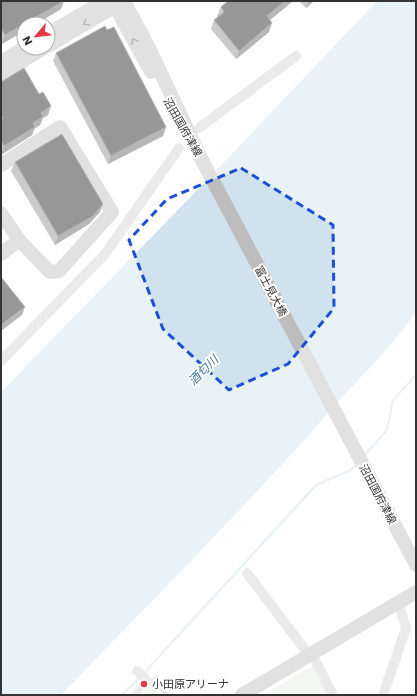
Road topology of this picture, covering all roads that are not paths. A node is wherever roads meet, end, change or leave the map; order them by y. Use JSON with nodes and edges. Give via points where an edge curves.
{"nodes":[{"id":1,"x":114,"y":2,"type":"edge"},
{"id":2,"x":56,"y":30,"type":"edge"},
{"id":3,"x":56,"y":41,"type":"edge"},
{"id":4,"x":16,"y":53,"type":"edge"},
{"id":5,"x":31,"y":56,"type":"edge"},
{"id":6,"x":296,"y":56,"type":"dead end"},
{"id":7,"x":1,"y":62,"type":"edge"},
{"id":8,"x":1,"y":74,"type":"edge"},
{"id":9,"x":199,"y":128,"type":"dead end"},
{"id":10,"x":178,"y":148,"type":"dead end"},
{"id":11,"x":202,"y":160,"type":"joint"},
{"id":12,"x":1,"y":165,"type":"edge"},
{"id":13,"x":1,"y":213,"type":"edge"},
{"id":14,"x":19,"y":240,"type":"junction"},
{"id":15,"x":1,"y":254,"type":"edge"},
{"id":16,"x":1,"y":361,"type":"edge"},
{"id":17,"x":341,"y":422,"type":"joint"},
{"id":18,"x":416,"y":564,"type":"edge"},
{"id":19,"x":247,"y":573,"type":"dead end"},
{"id":20,"x":416,"y":592,"type":"edge"},
{"id":21,"x":398,"y":602,"type":"junction"},
{"id":22,"x":311,"y":655,"type":"junction"},
{"id":23,"x":135,"y":695,"type":"edge"},
{"id":24,"x":166,"y":695,"type":"edge"},
{"id":25,"x":242,"y":695,"type":"edge"},
{"id":26,"x":333,"y":695,"type":"edge"},
{"id":27,"x":383,"y":695,"type":"edge"}],
"edges":[{"from":1,"to":2,"type":"main road"},
{"from":1,"to":3,"type":"main road","one_way":true},
{"from":1,"to":11,"type":"main road","name":"沼田国府津線"},
{"from":4,"to":7,"type":"main road"},
{"from":5,"to":8,"type":"main road"},
{"from":6,"to":9,"type":"street"},
{"from":10,"to":16,"type":"street","via":[[105,254]]},
{"from":11,"to":17,"type":"main road","name":"富士見大橋"},
{"from":12,"to":14,"type":"main road","via":[[60,127],[112,212],[59,270],[50,272]]},
{"from":13,"to":14,"type":"main road"},
{"from":14,"to":15,"type":"main road"},
{"from":17,"to":18,"type":"main road","name":"沼田国府津線"},
{"from":19,"to":22,"type":"street"},
{"from":20,"to":21,"type":"main road"},
{"from":21,"to":22,"type":"main road"},
{"from":21,"to":27,"type":"street","via":[[406,628]]},
{"from":22,"to":25,"type":"main road"},
{"from":22,"to":26,"type":"street"},
{"from":23,"to":24,"type":"lane","via":[[146,683],[156,678]]}]}
